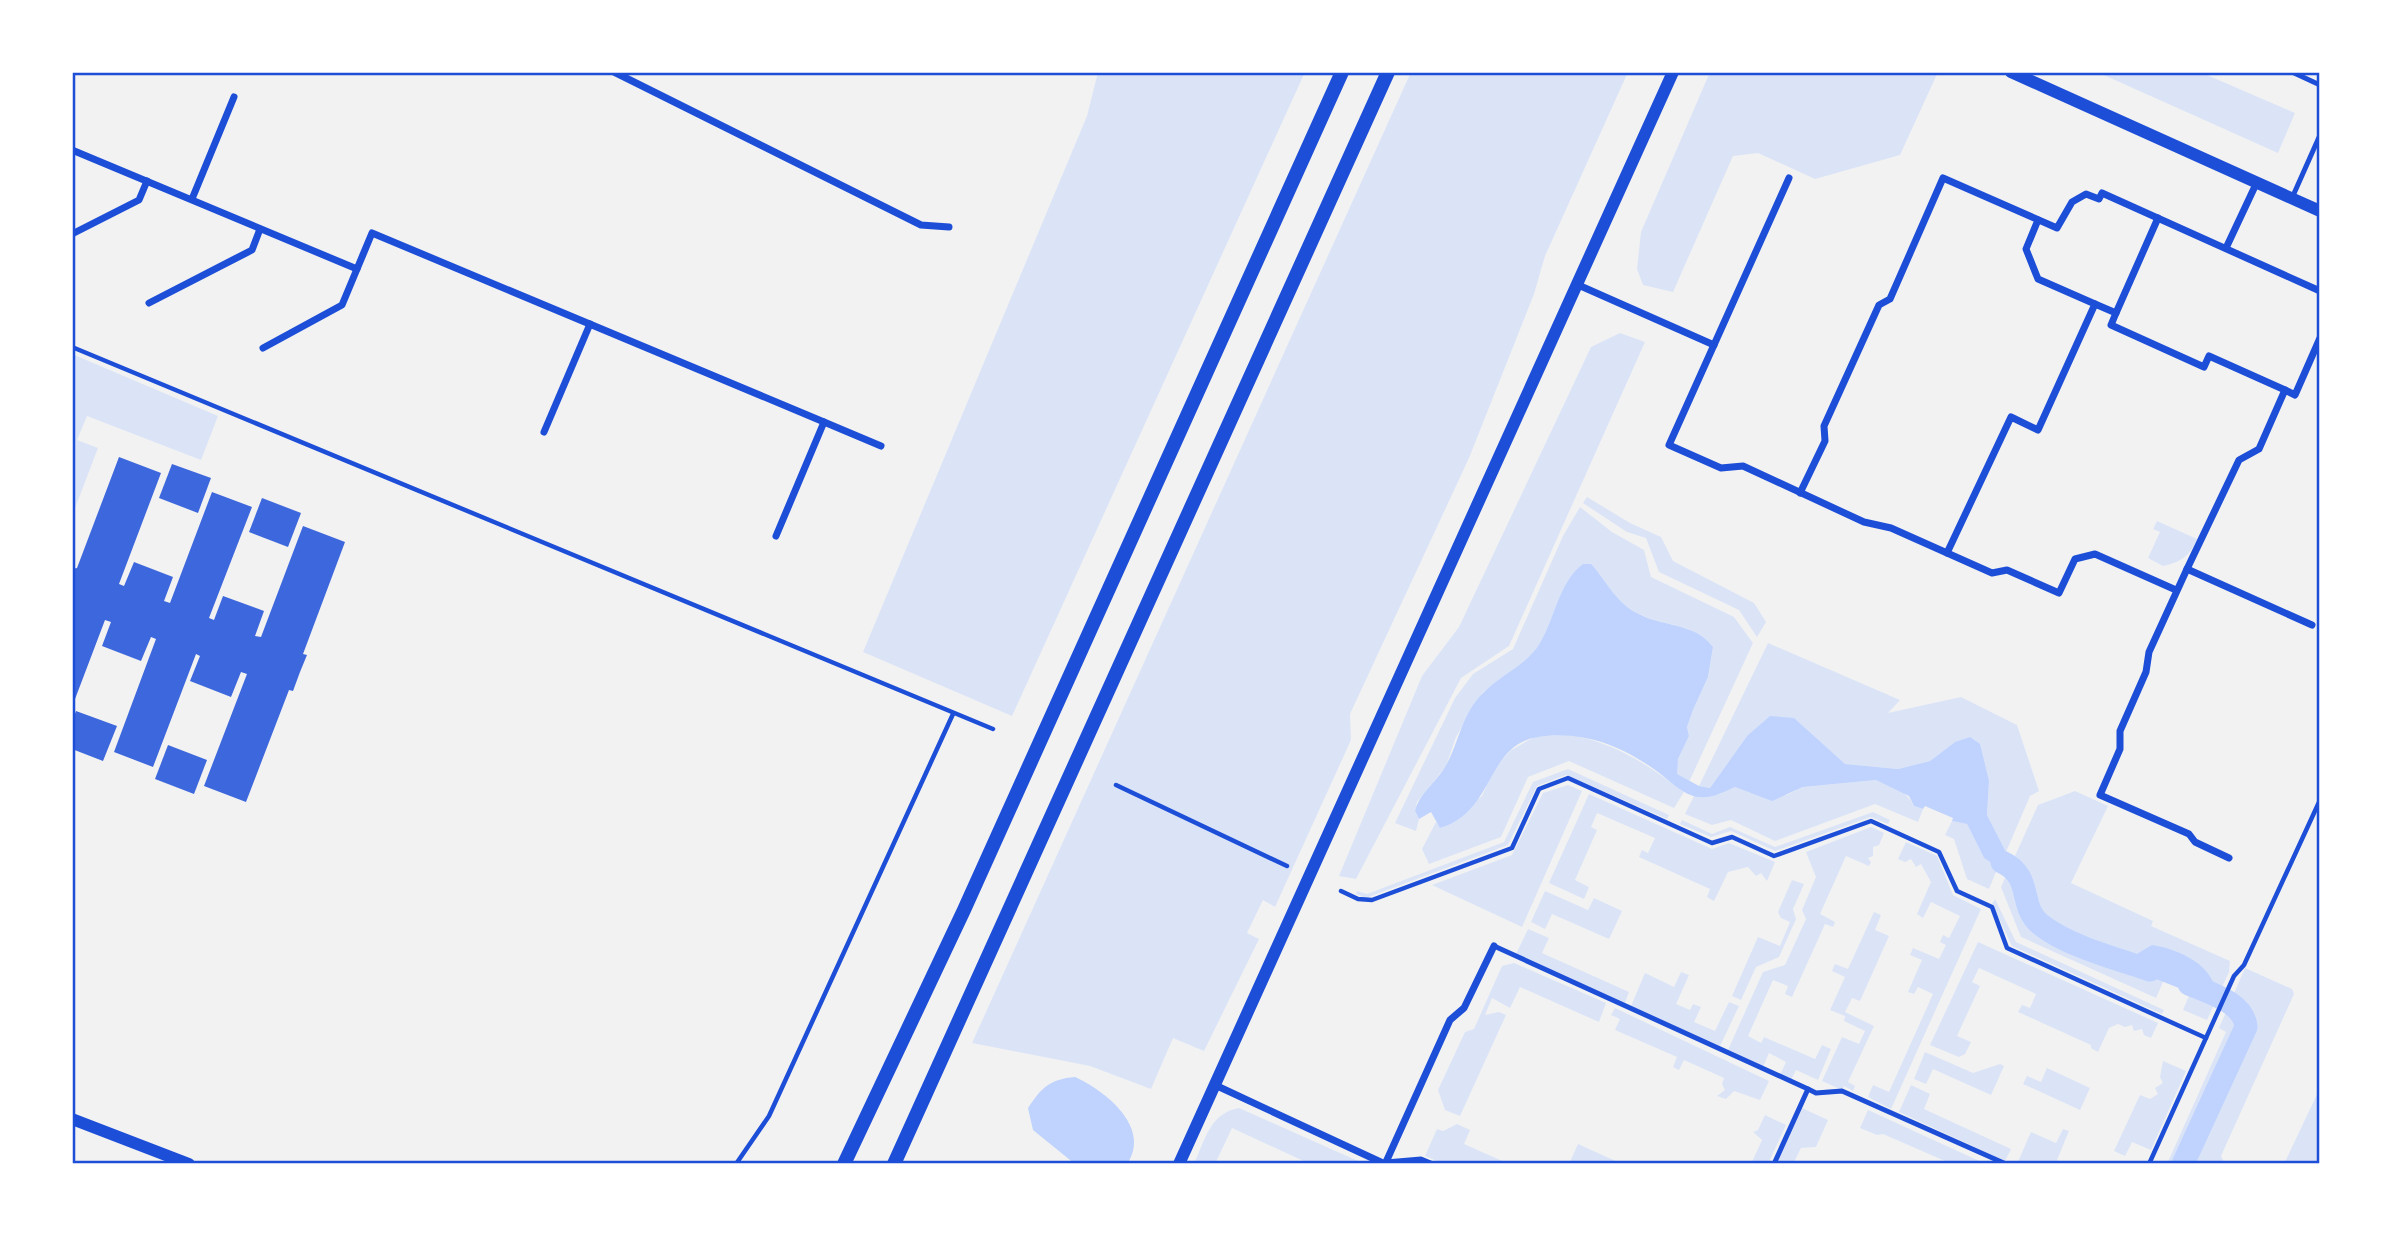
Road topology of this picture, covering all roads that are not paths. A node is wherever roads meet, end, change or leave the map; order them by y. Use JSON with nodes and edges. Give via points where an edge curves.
{"nodes":[{"id":1,"x":614,"y":72,"type":"edge"},
{"id":2,"x":1342,"y":72,"type":"edge"},
{"id":3,"x":1388,"y":72,"type":"edge"},
{"id":4,"x":1673,"y":72,"type":"edge"},
{"id":5,"x":2011,"y":72,"type":"edge"},
{"id":6,"x":2292,"y":72,"type":"edge"},
{"id":7,"x":2320,"y":85,"type":"edge"},
{"id":8,"x":234,"y":97,"type":"dead end"},
{"id":9,"x":2320,"y":135,"type":"edge"},
{"id":10,"x":72,"y":150,"type":"edge"},
{"id":11,"x":1789,"y":178,"type":"dead end"},
{"id":12,"x":147,"y":181,"type":"junction"},
{"id":13,"x":2257,"y":181,"type":"junction"},
{"id":14,"x":2292,"y":198,"type":"junction"},
{"id":15,"x":192,"y":199,"type":"junction"},
{"id":16,"x":2320,"y":211,"type":"edge"},
{"id":17,"x":2158,"y":218,"type":"junction"},
{"id":18,"x":2038,"y":220,"type":"junction"},
{"id":19,"x":948,"y":227,"type":"dead end"},
{"id":20,"x":260,"y":229,"type":"junction"},
{"id":21,"x":72,"y":234,"type":"edge"},
{"id":22,"x":2226,"y":248,"type":"junction"},
{"id":23,"x":357,"y":268,"type":"junction"},
{"id":24,"x":1576,"y":284,"type":"junction"},
{"id":25,"x":2320,"y":291,"type":"edge"},
{"id":26,"x":149,"y":303,"type":"dead end"},
{"id":27,"x":2095,"y":304,"type":"junction"},
{"id":28,"x":2116,"y":313,"type":"junction"},
{"id":29,"x":590,"y":324,"type":"junction"},
{"id":30,"x":2320,"y":338,"type":"edge"},
{"id":31,"x":1714,"y":345,"type":"junction"},
{"id":32,"x":263,"y":348,"type":"dead end"},
{"id":33,"x":2285,"y":390,"type":"junction"},
{"id":34,"x":824,"y":422,"type":"junction"},
{"id":35,"x":544,"y":432,"type":"dead end"},
{"id":36,"x":881,"y":446,"type":"dead end"},
{"id":37,"x":1800,"y":494,"type":"junction"},
{"id":38,"x":776,"y":536,"type":"dead end"},
{"id":39,"x":1947,"y":553,"type":"junction"},
{"id":40,"x":2187,"y":569,"type":"junction"},
{"id":41,"x":2176,"y":590,"type":"junction"},
{"id":42,"x":2312,"y":625,"type":"dead end"},
{"id":43,"x":2229,"y":858,"type":"dead end"},
{"id":44,"x":1494,"y":946,"type":"joint"},
{"id":45,"x":1215,"y":1086,"type":"junction"},
{"id":46,"x":1808,"y":1089,"type":"junction"},
{"id":47,"x":72,"y":1119,"type":"edge"},
{"id":48,"x":1386,"y":1163,"type":"edge"},
{"id":49,"x":189,"y":1164,"type":"edge"},
{"id":50,"x":844,"y":1164,"type":"edge"},
{"id":51,"x":894,"y":1164,"type":"edge"},
{"id":52,"x":1179,"y":1164,"type":"edge"},
{"id":53,"x":1433,"y":1164,"type":"edge"},
{"id":54,"x":1774,"y":1164,"type":"edge"},
{"id":55,"x":2006,"y":1164,"type":"edge"}],
"edges":[{"from":1,"to":19,"type":"street","via":[[921,225]]},
{"from":2,"to":50,"type":"main road","via":[[964,910]]},
{"from":3,"to":51,"type":"main road"},
{"from":4,"to":24,"type":"street"},
{"from":5,"to":13,"type":"street"},
{"from":6,"to":7,"type":"lane"},
{"from":8,"to":15,"type":"street"},
{"from":9,"to":14,"type":"lane"},
{"from":10,"to":12,"type":"street"},
{"from":11,"to":31,"type":"street"},
{"from":12,"to":15,"type":"street"},
{"from":12,"to":21,"type":"street","via":[[139,200]]},
{"from":13,"to":14,"type":"street"},
{"from":13,"to":22,"type":"street"},
{"from":14,"to":16,"type":"street"},
{"from":15,"to":20,"type":"street"},
{"from":17,"to":18,"type":"street","via":[[2102,193],[2099,200],[2086,194],[2072,202],[2059,227]]},
{"from":17,"to":22,"type":"street"},
{"from":17,"to":28,"type":"street"},
{"from":18,"to":27,"type":"street","via":[[2026,249],[2038,279]]},
{"from":18,"to":37,"type":"street","via":[[1943,177],[1890,299],[1879,305],[1840,390],[1824,426],[1825,441]]},
{"from":20,"to":23,"type":"street"},
{"from":20,"to":26,"type":"street","via":[[251,250]]},
{"from":22,"to":25,"type":"street"},
{"from":23,"to":29,"type":"street","via":[[372,233]]},
{"from":23,"to":32,"type":"street","via":[[342,305]]},
{"from":24,"to":31,"type":"street"},
{"from":24,"to":45,"type":"street"},
{"from":27,"to":28,"type":"street"},
{"from":27,"to":39,"type":"street","via":[[2038,430],[2011,417]]},
{"from":28,"to":33,"type":"street","via":[[2111,325],[2204,368],[2210,356]]},
{"from":29,"to":34,"type":"street"},
{"from":29,"to":35,"type":"street"},
{"from":30,"to":33,"type":"street","via":[[2295,395]]},
{"from":31,"to":37,"type":"street","via":[[1669,445],[1721,468],[1743,466]]},
{"from":33,"to":40,"type":"street","via":[[2259,449],[2239,460]]},
{"from":34,"to":36,"type":"street"},
{"from":34,"to":38,"type":"street"},
{"from":37,"to":39,"type":"street"},
{"from":39,"to":41,"type":"street","via":[[1992,573],[2007,570],[2059,593],[2075,559],[2095,554]]},
{"from":40,"to":41,"type":"street"},
{"from":40,"to":42,"type":"street"},
{"from":41,"to":43,"type":"street","via":[[2100,795],[2189,834],[2194,842]]},
{"from":44,"to":46,"type":"lane"},
{"from":44,"to":48,"type":"street","via":[[1464,1008],[1450,1020]]},
{"from":45,"to":48,"type":"street"},
{"from":45,"to":52,"type":"street"},
{"from":46,"to":54,"type":"lane"},
{"from":46,"to":55,"type":"lane","via":[[1816,1093],[1842,1091]]},
{"from":47,"to":49,"type":"street"},
{"from":48,"to":53,"type":"lane","via":[[1421,1159]]}]}
